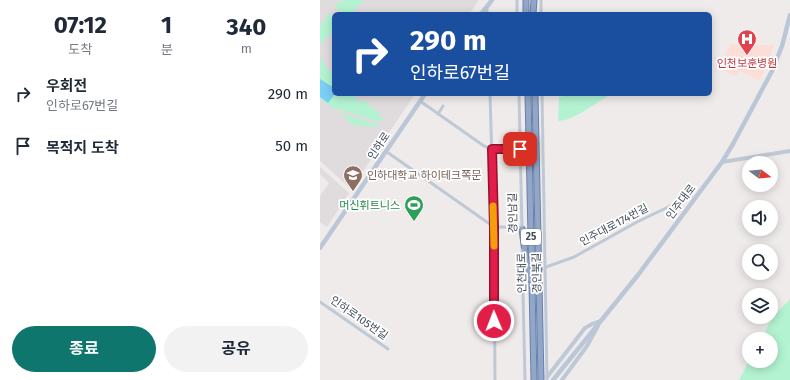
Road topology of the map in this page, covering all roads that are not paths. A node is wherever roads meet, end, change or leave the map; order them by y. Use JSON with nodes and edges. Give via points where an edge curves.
{"nodes":[{"id":1,"x":492,"y":0,"type":"edge"},
{"id":2,"x":517,"y":0,"type":"edge"},
{"id":3,"x":526,"y":0,"type":"edge"},
{"id":4,"x":534,"y":0,"type":"edge"},
{"id":5,"x":541,"y":0,"type":"edge"},
{"id":6,"x":487,"y":6,"type":"junction"},
{"id":7,"x":482,"y":12,"type":"edge"},
{"id":8,"x":487,"y":12,"type":"edge"},
{"id":9,"x":517,"y":12,"type":"edge"},
{"id":10,"x":526,"y":12,"type":"edge"},
{"id":11,"x":533,"y":12,"type":"edge"},
{"id":12,"x":541,"y":12,"type":"edge"},
{"id":13,"x":790,"y":15,"type":"edge"},
{"id":14,"x":424,"y":96,"type":"edge"},
{"id":15,"x":490,"y":96,"type":"edge"},
{"id":16,"x":519,"y":96,"type":"edge"},
{"id":17,"x":528,"y":96,"type":"edge"},
{"id":18,"x":535,"y":96,"type":"edge"},
{"id":19,"x":542,"y":96,"type":"edge"},
{"id":20,"x":420,"y":101,"type":"junction"},
{"id":21,"x":443,"y":106,"type":"dead end"},
{"id":22,"x":438,"y":114,"type":"junction"},
{"id":23,"x":492,"y":149,"type":"junction"},
{"id":24,"x":520,"y":149,"type":"junction"},
{"id":25,"x":790,"y":151,"type":"edge"},
{"id":26,"x":386,"y":152,"type":"junction"},
{"id":27,"x":722,"y":162,"type":"junction"},
{"id":28,"x":692,"y":198,"type":"junction"},
{"id":29,"x":494,"y":227,"type":"junction"},
{"id":30,"x":522,"y":228,"type":"junction"},
{"id":31,"x":320,"y":248,"type":"edge"},
{"id":32,"x":545,"y":267,"type":"junction"},
{"id":33,"x":532,"y":285,"type":"junction"},
{"id":34,"x":320,"y":302,"type":"edge"},
{"id":35,"x":600,"y":321,"type":"junction"},
{"id":36,"x":388,"y":349,"type":"dead end"},
{"id":37,"x":545,"y":379,"type":"edge"},
{"id":38,"x":495,"y":380,"type":"edge"},
{"id":39,"x":525,"y":380,"type":"edge"},
{"id":40,"x":534,"y":380,"type":"edge"},
{"id":41,"x":553,"y":380,"type":"edge"},
{"id":42,"x":562,"y":380,"type":"edge"}],
"edges":[{"from":1,"to":6,"type":"main road"},
{"from":2,"to":9,"type":"street"},
{"from":3,"to":10,"type":"highway"},
{"from":4,"to":11,"type":"highway"},
{"from":5,"to":12,"type":"street"},
{"from":6,"to":7,"type":"main road"},
{"from":6,"to":8,"type":"street"},
{"from":13,"to":27,"type":"main road","name":"인주대로","via":[[772,71]]},
{"from":14,"to":20,"type":"main road","name":"인하로"},
{"from":15,"to":23,"type":"street"},
{"from":16,"to":24,"type":"street","name":"경인남길"},
{"from":17,"to":33,"type":"highway","name":"인천대로","number":"25"},
{"from":18,"to":37,"type":"highway","name":"인천대로","number":"25"},
{"from":19,"to":32,"type":"street","name":"경인북길"},
{"from":20,"to":22,"type":"street"},
{"from":20,"to":26,"type":"main road","name":"인하로"},
{"from":21,"to":22,"type":"street"},
{"from":22,"to":23,"type":"street"},
{"from":23,"to":24,"type":"street"},
{"from":23,"to":29,"type":"street"},
{"from":24,"to":30,"type":"street","name":"경인남길"},
{"from":25,"to":27,"type":"street"},
{"from":26,"to":29,"type":"street"},
{"from":26,"to":31,"type":"main road","name":"인하로"},
{"from":27,"to":28,"type":"main road","name":"인주대로","via":[[700,193]]},
{"from":28,"to":32,"type":"street","name":"인주대로174번길","via":[[637,222],[574,257]]},
{"from":28,"to":35,"type":"main road","name":"인주대로","via":[[638,275]]},
{"from":29,"to":30,"type":"street"},
{"from":29,"to":38,"type":"street"},
{"from":30,"to":33,"type":"highway"},
{"from":30,"to":39,"type":"street","name":"경인남길"},
{"from":32,"to":37,"type":"street","name":"경인북길"},
{"from":33,"to":40,"type":"highway","name":"인천대로","number":"25"},
{"from":34,"to":36,"type":"street","name":"인하로105번길"},
{"from":35,"to":37,"type":"street","via":[[585,328]]},
{"from":35,"to":41,"type":"main road","name":"인주대로"},
{"from":35,"to":42,"type":"street","via":[[587,346]]}]}
